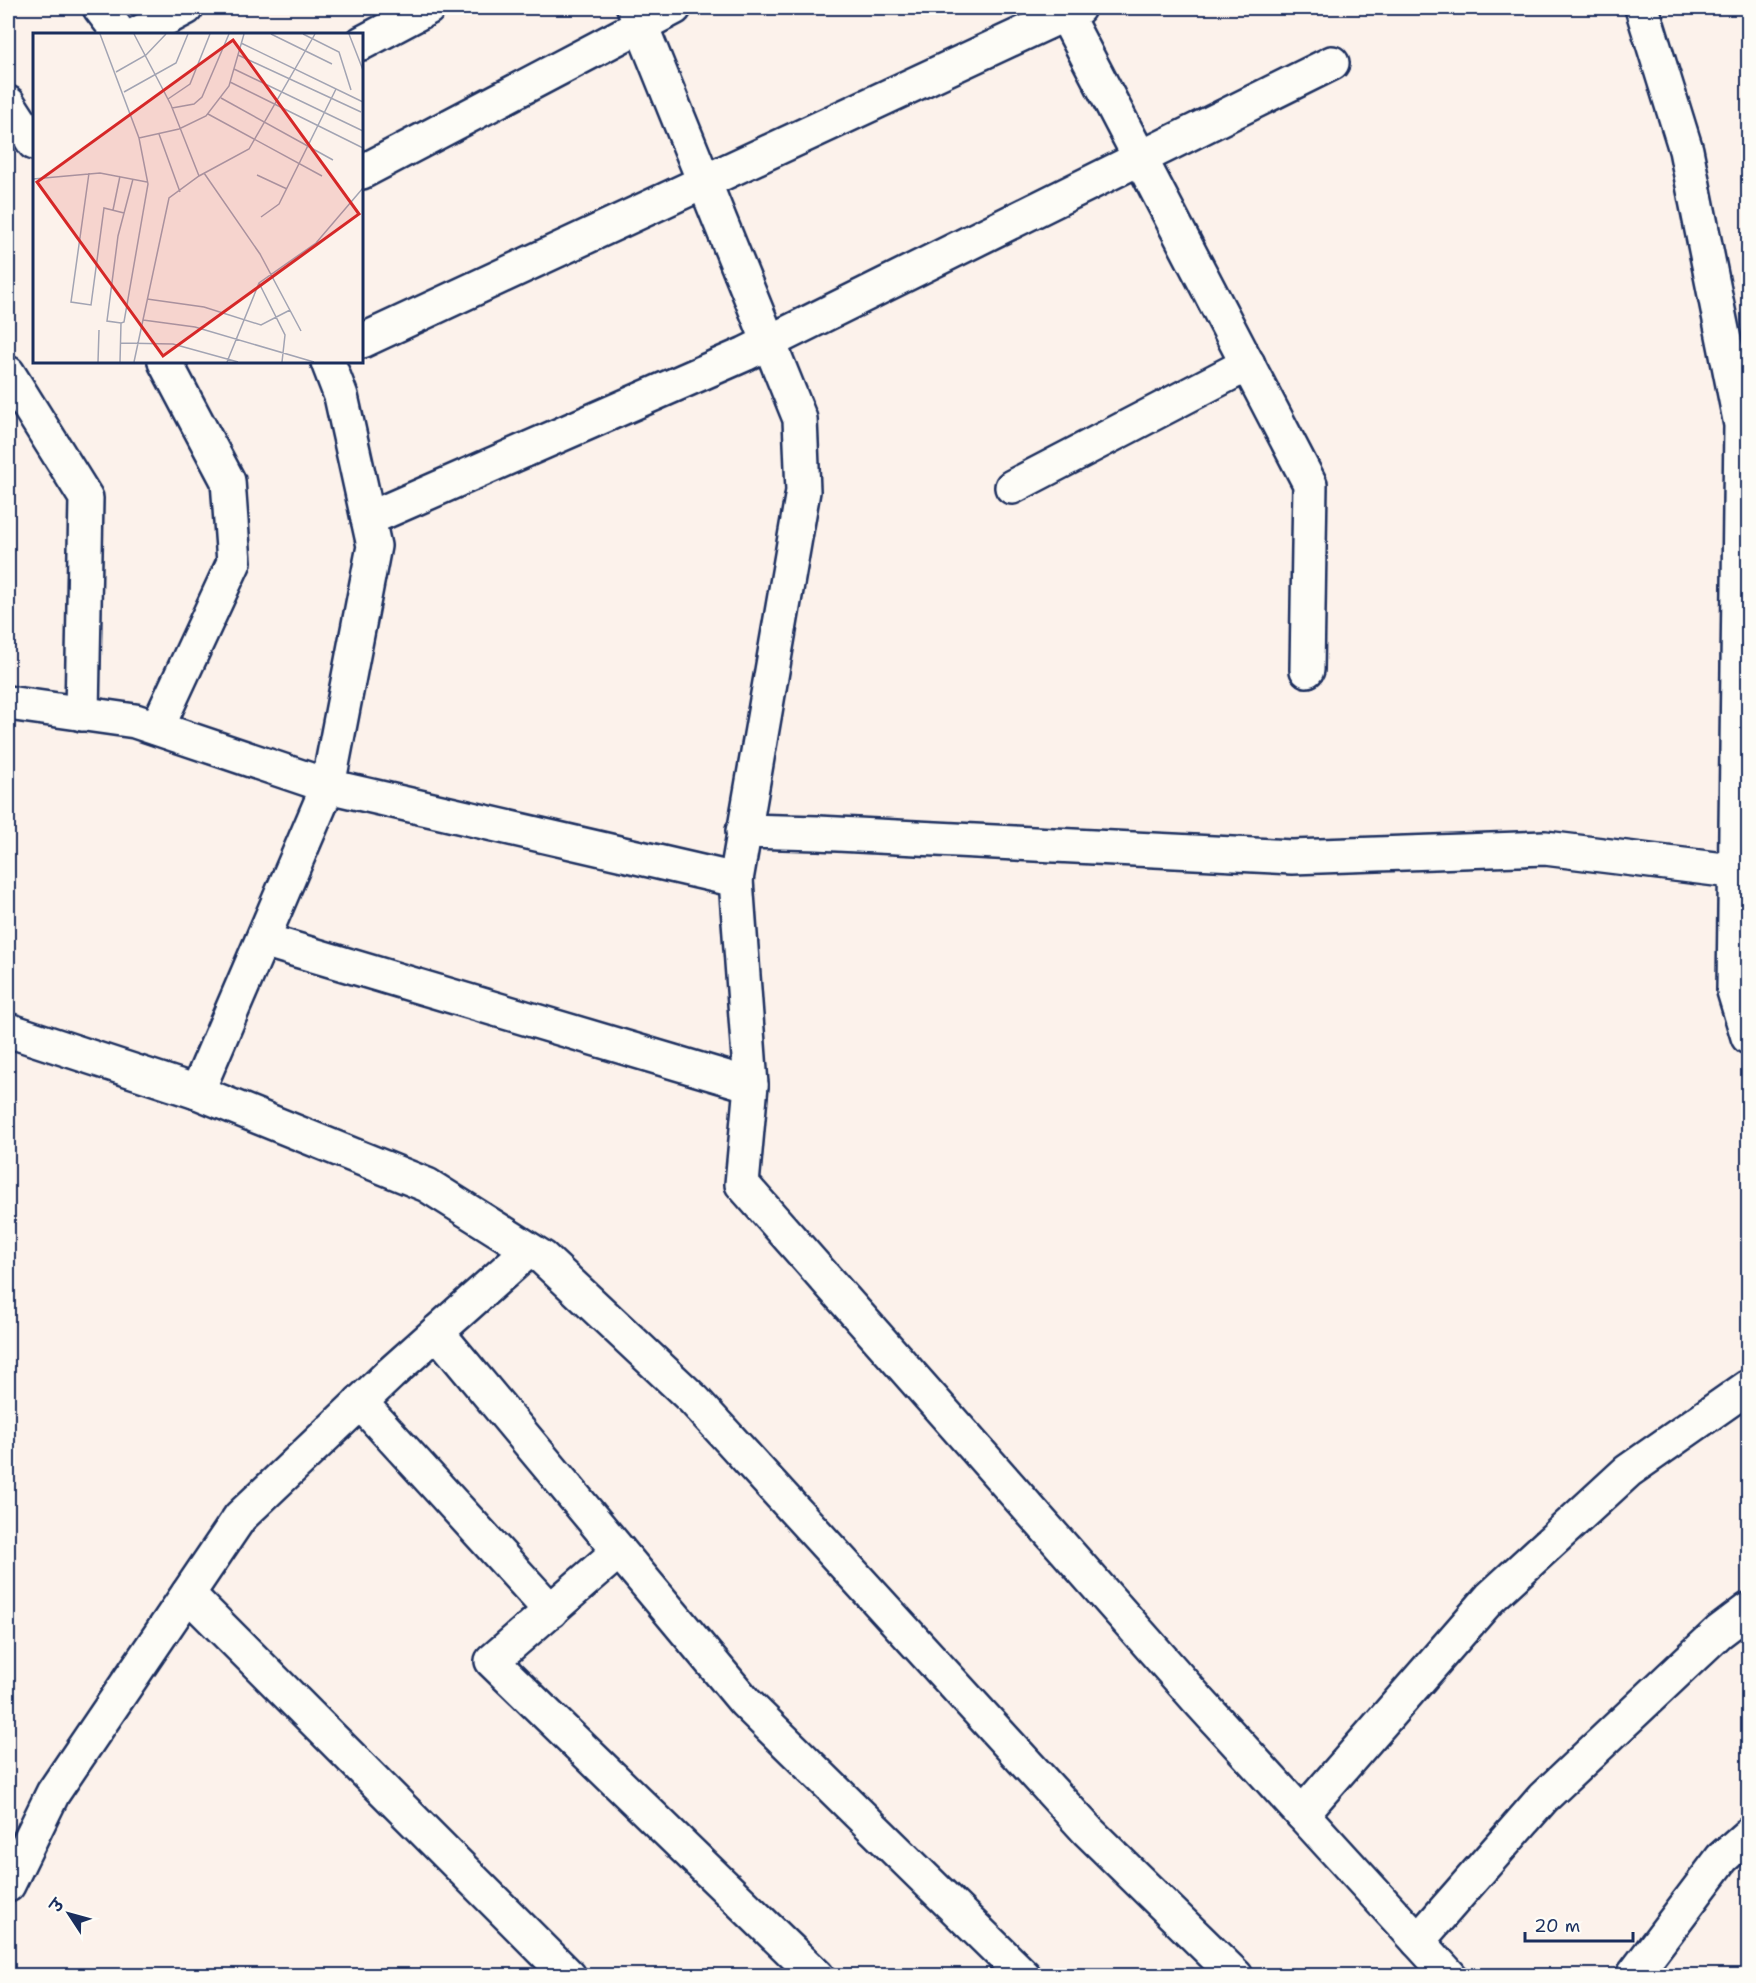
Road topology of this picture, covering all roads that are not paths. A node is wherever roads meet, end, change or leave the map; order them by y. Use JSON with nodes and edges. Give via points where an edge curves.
{"nodes":[{"id":1,"x":100,"y":8,"type":"edge"},
{"id":2,"x":186,"y":8,"type":"edge"},
{"id":3,"x":428,"y":8,"type":"edge"},
{"id":4,"x":674,"y":8,"type":"edge"},
{"id":5,"x":1642,"y":8,"type":"edge"},
{"id":6,"x":1069,"y":10,"type":"edge"},
{"id":7,"x":638,"y":16,"type":"edge"},
{"id":8,"x":119,"y":33,"type":"edge"},
{"id":9,"x":139,"y":33,"type":"edge"},
{"id":10,"x":363,"y":42,"type":"edge"},
{"id":11,"x":1332,"y":63,"type":"dead end"},
{"id":12,"x":8,"y":103,"type":"edge"},
{"id":13,"x":33,"y":141,"type":"edge"},
{"id":14,"x":1140,"y":158,"type":"junction"},
{"id":15,"x":363,"y":171,"type":"edge"},
{"id":16,"x":705,"y":181,"type":"junction"},
{"id":17,"x":363,"y":341,"type":"edge"},
{"id":18,"x":769,"y":342,"type":"junction"},
{"id":19,"x":166,"y":363,"type":"edge"},
{"id":20,"x":328,"y":363,"type":"edge"},
{"id":21,"x":1248,"y":364,"type":"junction"},
{"id":22,"x":8,"y":373,"type":"edge"},
{"id":23,"x":1012,"y":487,"type":"dead end"},
{"id":24,"x":368,"y":519,"type":"junction"},
{"id":25,"x":1307,"y":670,"type":"dead end"},
{"id":26,"x":8,"y":704,"type":"edge"},
{"id":27,"x":82,"y":714,"type":"junction"},
{"id":28,"x":157,"y":728,"type":"junction"},
{"id":29,"x":328,"y":786,"type":"junction"},
{"id":30,"x":743,"y":831,"type":"junction"},
{"id":31,"x":1742,"y":872,"type":"edge"},
{"id":32,"x":736,"y":880,"type":"junction"},
{"id":33,"x":262,"y":940,"type":"junction"},
{"id":34,"x":1741,"y":992,"type":"edge"},
{"id":35,"x":8,"y":1030,"type":"edge"},
{"id":36,"x":1749,"y":1037,"type":"edge"},
{"id":37,"x":751,"y":1085,"type":"junction"},
{"id":38,"x":197,"y":1092,"type":"junction"},
{"id":39,"x":529,"y":1250,"type":"junction"},
{"id":40,"x":437,"y":1332,"type":"junction"},
{"id":41,"x":1749,"y":1387,"type":"edge"},
{"id":42,"x":360,"y":1402,"type":"junction"},
{"id":43,"x":619,"y":1551,"type":"junction"},
{"id":44,"x":188,"y":1594,"type":"junction"},
{"id":45,"x":1749,"y":1610,"type":"edge"},
{"id":46,"x":551,"y":1611,"type":"junction"},
{"id":47,"x":1302,"y":1814,"type":"junction"},
{"id":48,"x":1749,"y":1834,"type":"edge"},
{"id":49,"x":8,"y":1885,"type":"edge"},
{"id":50,"x":1418,"y":1941,"type":"junction"},
{"id":51,"x":569,"y":1976,"type":"edge"},
{"id":52,"x":818,"y":1976,"type":"edge"},
{"id":53,"x":1024,"y":1976,"type":"edge"},
{"id":54,"x":1236,"y":1976,"type":"edge"},
{"id":55,"x":1450,"y":1976,"type":"edge"},
{"id":56,"x":1633,"y":1976,"type":"edge"}],
"edges":[{"from":1,"to":8,"type":"street"},
{"from":2,"to":9,"type":"street"},
{"from":3,"to":10,"type":"street"},
{"from":4,"to":7,"type":"street"},
{"from":5,"to":31,"type":"street","via":[[1686,150],[1742,425]]},
{"from":6,"to":14,"type":"street"},
{"from":6,"to":16,"type":"street"},
{"from":7,"to":15,"type":"street"},
{"from":7,"to":16,"type":"street"},
{"from":11,"to":14,"type":"street"},
{"from":12,"to":13,"type":"street"},
{"from":14,"to":18,"type":"street"},
{"from":14,"to":21,"type":"street"},
{"from":16,"to":17,"type":"street"},
{"from":16,"to":18,"type":"street"},
{"from":18,"to":24,"type":"street"},
{"from":18,"to":30,"type":"street","via":[[800,419],[803,491]]},
{"from":19,"to":28,"type":"street","via":[[228,481],[234,562]]},
{"from":20,"to":24,"type":"street","via":[[341,396]]},
{"from":21,"to":23,"type":"street"},
{"from":21,"to":25,"type":"street","via":[[1310,484]]},
{"from":22,"to":27,"type":"street","via":[[86,498]]},
{"from":24,"to":29,"type":"street","via":[[374,546]]},
{"from":26,"to":27,"type":"street"},
{"from":27,"to":28,"type":"street"},
{"from":28,"to":29,"type":"street"},
{"from":29,"to":32,"type":"street"},
{"from":29,"to":33,"type":"street"},
{"from":30,"to":31,"type":"street","via":[[1292,857],[1545,848]]},
{"from":30,"to":32,"type":"street"},
{"from":31,"to":34,"type":"street"},
{"from":32,"to":37,"type":"street"},
{"from":33,"to":37,"type":"street"},
{"from":33,"to":38,"type":"street"},
{"from":34,"to":36,"type":"street"},
{"from":35,"to":38,"type":"street"},
{"from":37,"to":47,"type":"street","via":[[742,1184]]},
{"from":38,"to":39,"type":"street","via":[[428,1185]]},
{"from":39,"to":40,"type":"street"},
{"from":39,"to":54,"type":"street","via":[[543,1258],[694,1400],[1088,1832]]},
{"from":40,"to":42,"type":"street"},
{"from":40,"to":43,"type":"street"},
{"from":41,"to":47,"type":"street","via":[[1628,1472],[1490,1598]]},
{"from":42,"to":44,"type":"street","via":[[240,1517]]},
{"from":42,"to":46,"type":"street"},
{"from":43,"to":46,"type":"street"},
{"from":43,"to":53,"type":"street","via":[[745,1702]]},
{"from":44,"to":49,"type":"street","via":[[53,1793]]},
{"from":44,"to":51,"type":"street"},
{"from":45,"to":50,"type":"street","via":[[1719,1632],[1543,1798]]},
{"from":46,"to":52,"type":"street","via":[[492,1661]]},
{"from":47,"to":50,"type":"street"},
{"from":48,"to":56,"type":"street","via":[[1722,1858]]},
{"from":50,"to":55,"type":"street"}]}
